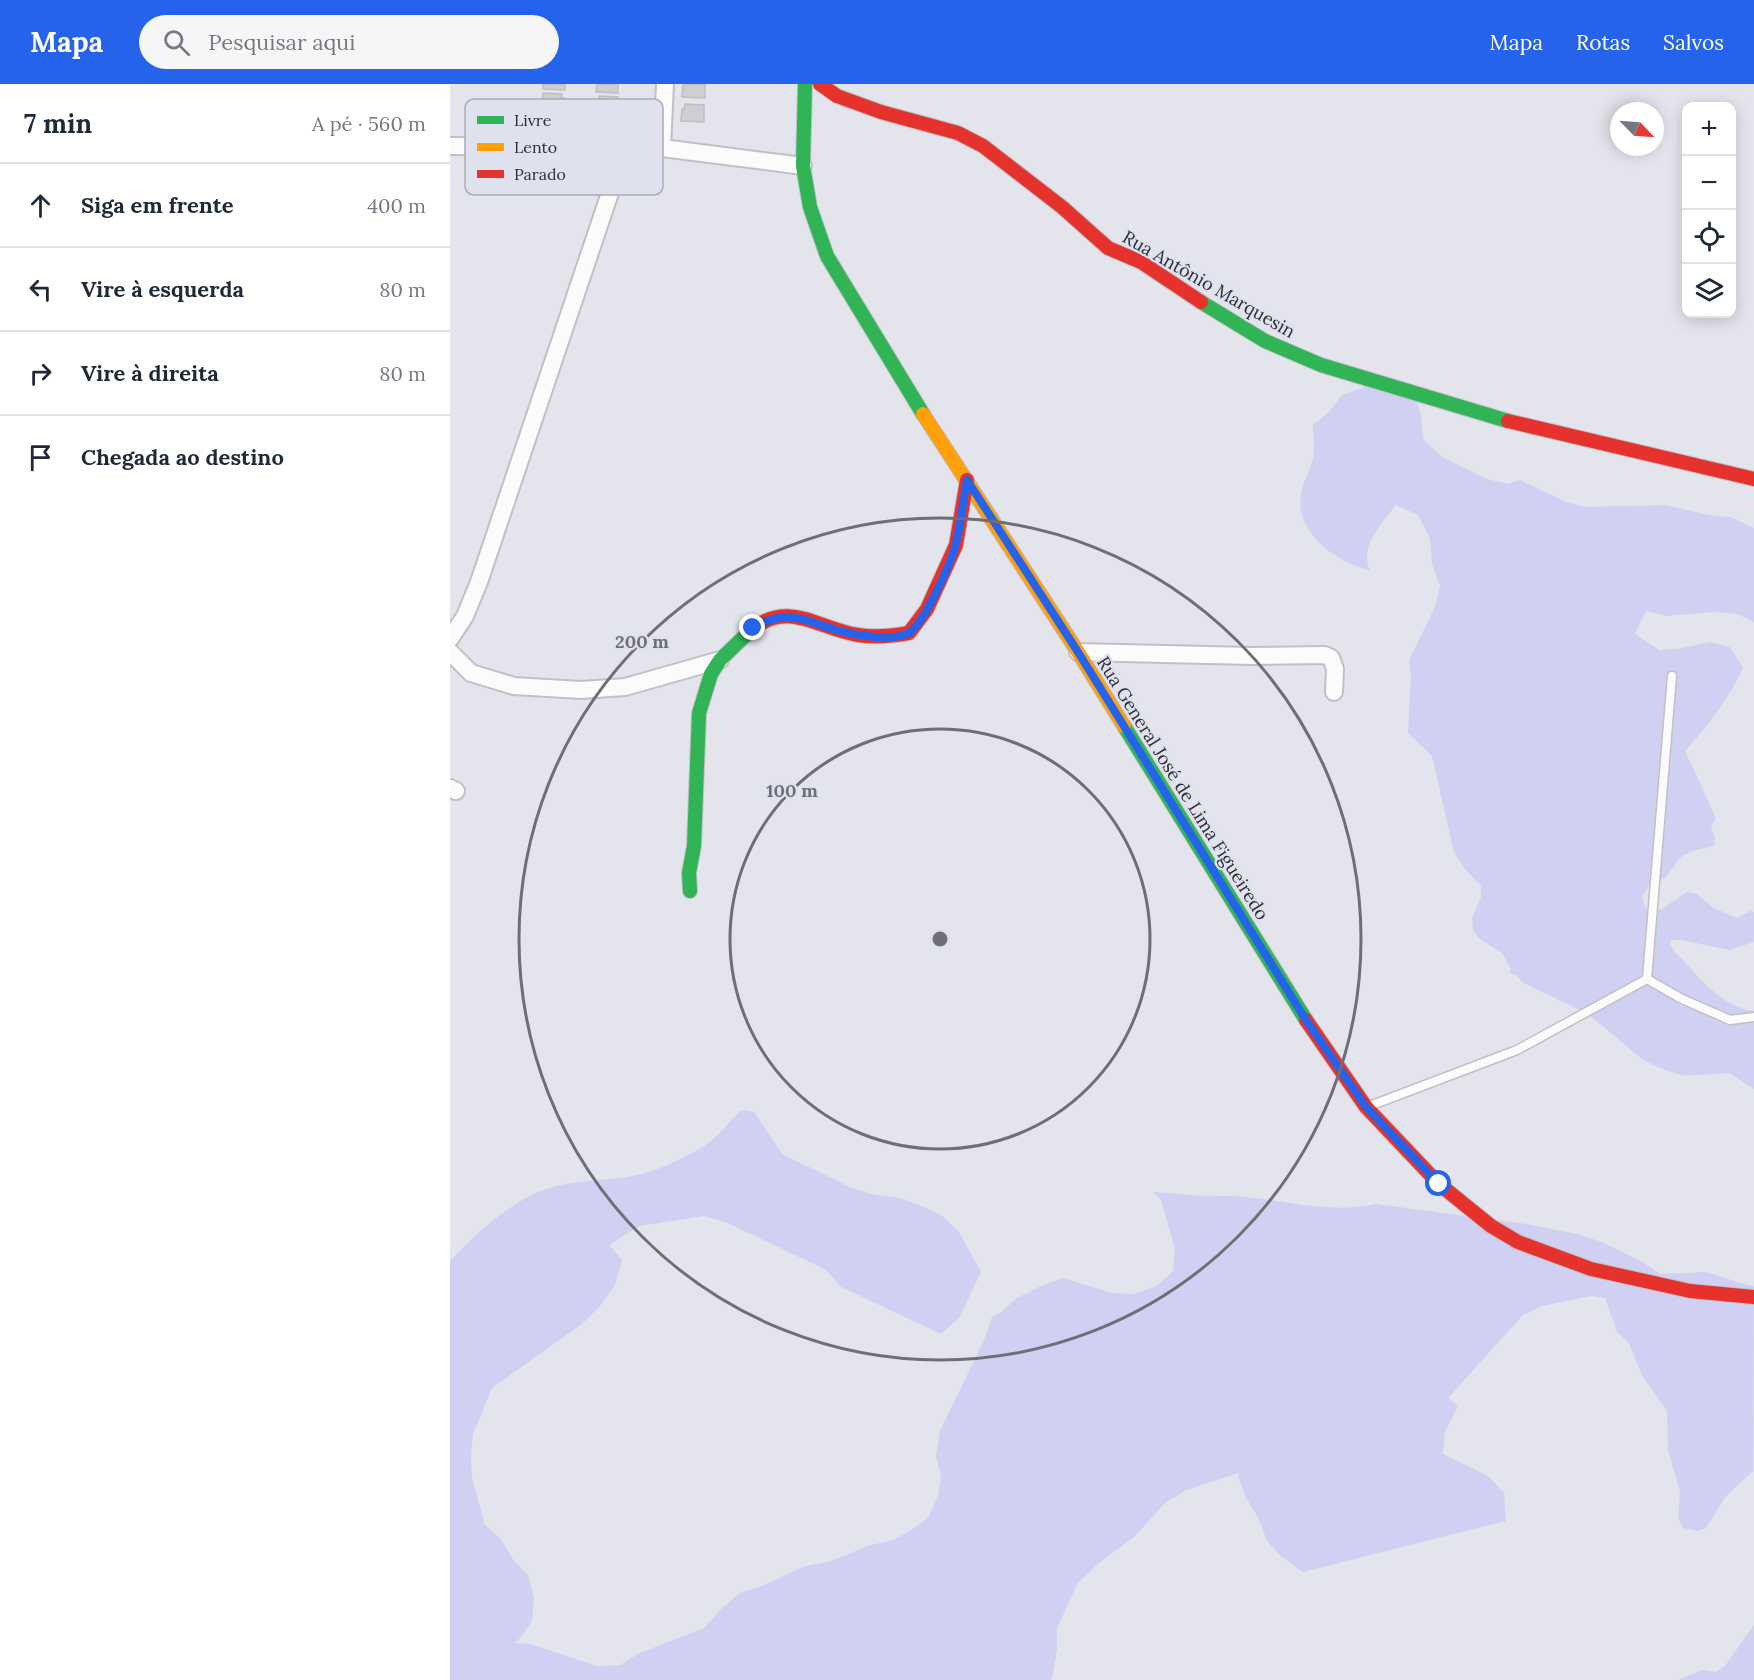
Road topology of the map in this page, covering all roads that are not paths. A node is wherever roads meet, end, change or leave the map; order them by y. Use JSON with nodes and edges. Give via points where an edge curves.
{"nodes":[{"id":1,"x":665,"y":84,"type":"edge"},
{"id":2,"x":805,"y":84,"type":"edge"},
{"id":3,"x":820,"y":84,"type":"edge"},
{"id":4,"x":663,"y":127,"type":"edge"},
{"id":5,"x":450,"y":146,"type":"edge"},
{"id":6,"x":465,"y":146,"type":"edge"},
{"id":7,"x":663,"y":148,"type":"edge"},
{"id":8,"x":803,"y":166,"type":"junction"},
{"id":9,"x":609,"y":195,"type":"edge"},
{"id":10,"x":1754,"y":479,"type":"edge"},
{"id":11,"x":967,"y":480,"type":"junction"},
{"id":12,"x":450,"y":639,"type":"edge"},
{"id":13,"x":450,"y":652,"type":"edge"},
{"id":14,"x":1078,"y":652,"type":"junction"},
{"id":15,"x":720,"y":660,"type":"junction"},
{"id":16,"x":1672,"y":676,"type":"dead end"},
{"id":17,"x":1334,"y":692,"type":"dead end"},
{"id":18,"x":690,"y":891,"type":"dead end"},
{"id":19,"x":1647,"y":979,"type":"junction"},
{"id":20,"x":1754,"y":1017,"type":"edge"},
{"id":21,"x":1366,"y":1107,"type":"junction"},
{"id":22,"x":1754,"y":1297,"type":"edge"}],
"edges":[{"from":1,"to":4,"type":"street"},
{"from":2,"to":8,"type":"street","name":"Rua General José de Lima Figueiredo"},
{"from":3,"to":10,"type":"street","name":"Rua Antônio Marquesin","via":[[837,96],[958,133],[983,146],[1108,248],[1142,262],[1265,341],[1311,361],[1511,422]]},
{"from":5,"to":6,"type":"street"},
{"from":7,"to":8,"type":"street"},
{"from":8,"to":11,"type":"street","name":"Rua General José de Lima Figueiredo","via":[[810,207],[827,256]]},
{"from":9,"to":12,"type":"street","via":[[479,582]]},
{"from":11,"to":14,"type":"street","name":"Rua General José de Lima Figueiredo"},
{"from":11,"to":15,"type":"street","via":[[956,545],[927,609],[909,633],[888,637],[856,635],[797,616],[784,616],[753,628]]},
{"from":13,"to":15,"type":"street","via":[[471,673],[514,686],[581,690],[625,687]]},
{"from":14,"to":17,"type":"street","via":[[1324,655],[1335,669]]},
{"from":14,"to":21,"type":"street","name":"Rua General José de Lima Figueiredo","via":[[1306,1020]]},
{"from":15,"to":18,"type":"street","via":[[711,674],[699,713]]},
{"from":16,"to":19,"type":"lane"},
{"from":19,"to":20,"type":"lane","via":[[1730,1020]]},
{"from":19,"to":21,"type":"lane","via":[[1517,1050]]},
{"from":21,"to":22,"type":"street","name":"Rua General José de Lima Figueiredo","via":[[1439,1184],[1491,1226],[1518,1242],[1591,1269],[1690,1291]]}]}
